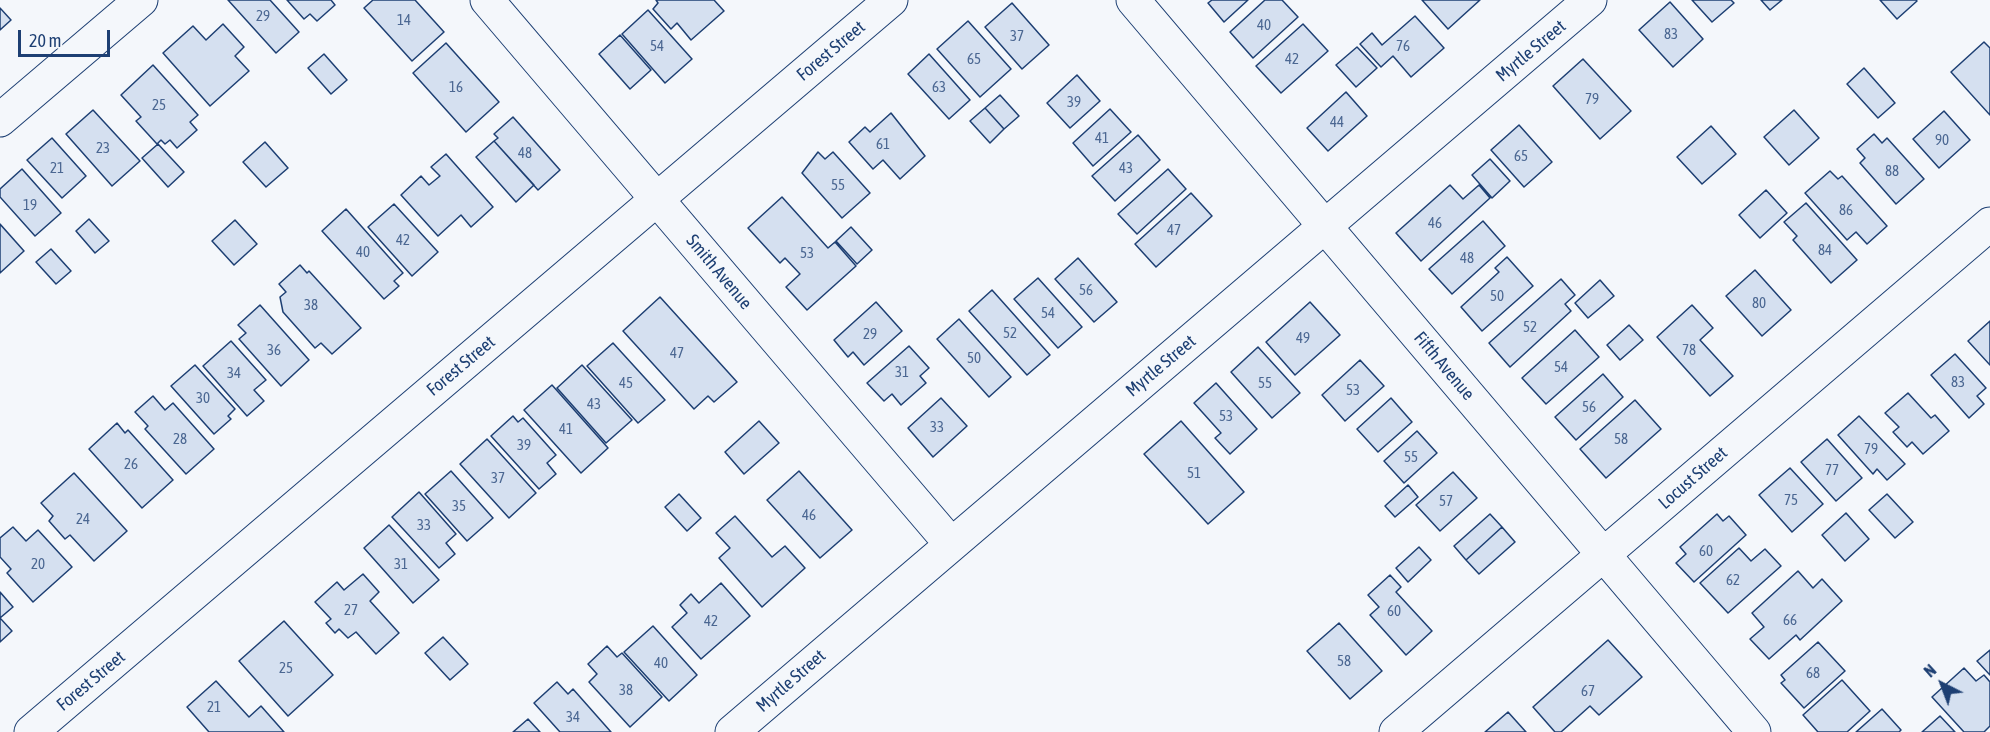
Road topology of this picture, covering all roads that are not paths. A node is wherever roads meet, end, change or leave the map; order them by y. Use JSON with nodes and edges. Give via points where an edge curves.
{"nodes":[{"id":1,"x":141,"y":0,"type":"edge"},
{"id":2,"x":487,"y":0,"type":"edge"},
{"id":3,"x":891,"y":0,"type":"edge"},
{"id":4,"x":1133,"y":0,"type":"edge"},
{"id":5,"x":1590,"y":0,"type":"edge"},
{"id":6,"x":0,"y":120,"type":"edge"},
{"id":7,"x":656,"y":198,"type":"junction"},
{"id":8,"x":1990,"y":224,"type":"edge"},
{"id":9,"x":1326,"y":226,"type":"junction"},
{"id":10,"x":951,"y":544,"type":"junction"},
{"id":11,"x":1604,"y":554,"type":"junction"},
{"id":12,"x":31,"y":732,"type":"edge"},
{"id":13,"x":732,"y":732,"type":"edge"},
{"id":14,"x":1396,"y":732,"type":"edge"},
{"id":15,"x":1755,"y":732,"type":"edge"}],
"edges":[{"from":1,"to":6,"type":"street"},
{"from":2,"to":7,"type":"street","name":"Smith Avenue"},
{"from":3,"to":7,"type":"street","name":"Forest Street"},
{"from":4,"to":9,"type":"street","name":"Fifth Avenue"},
{"from":5,"to":9,"type":"street","name":"Myrtle Street"},
{"from":7,"to":10,"type":"street","name":"Smith Avenue"},
{"from":7,"to":12,"type":"street","name":"Forest Street"},
{"from":8,"to":11,"type":"street","name":"Locust Street"},
{"from":9,"to":10,"type":"street","name":"Myrtle Street"},
{"from":9,"to":11,"type":"street","name":"Fifth Avenue"},
{"from":10,"to":13,"type":"street","name":"Myrtle Street"},
{"from":11,"to":14,"type":"street","name":"Locust Street"},
{"from":11,"to":15,"type":"street","name":"Fifth Avenue"}]}
